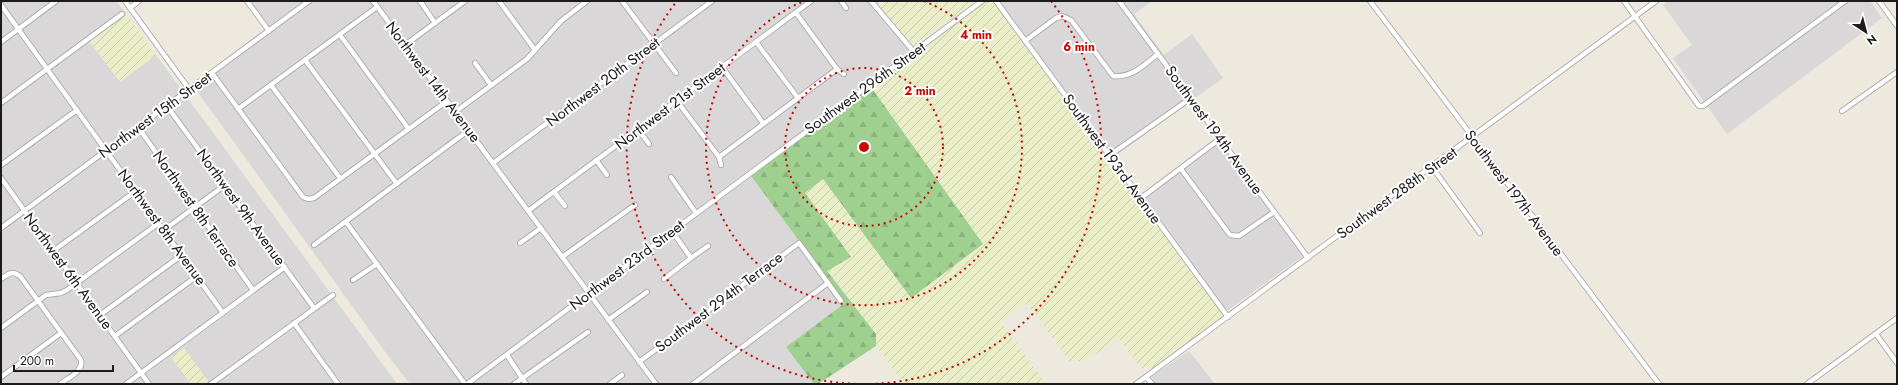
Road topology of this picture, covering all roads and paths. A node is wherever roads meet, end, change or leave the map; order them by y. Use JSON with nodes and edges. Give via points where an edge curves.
{"nodes":[{"id":1,"x":56,"y":1,"type":"edge"},
{"id":2,"x":125,"y":1,"type":"edge"},
{"id":3,"x":139,"y":1,"type":"edge"},
{"id":4,"x":247,"y":1,"type":"edge"},
{"id":5,"x":309,"y":1,"type":"edge"},
{"id":6,"x":373,"y":1,"type":"edge"},
{"id":7,"x":420,"y":1,"type":"edge"},
{"id":8,"x":465,"y":1,"type":"edge"},
{"id":9,"x":499,"y":1,"type":"edge"},
{"id":10,"x":587,"y":1,"type":"edge"},
{"id":11,"x":622,"y":1,"type":"edge"},
{"id":12,"x":712,"y":1,"type":"edge"},
{"id":13,"x":811,"y":1,"type":"edge"},
{"id":14,"x":841,"y":1,"type":"edge"},
{"id":15,"x":871,"y":1,"type":"edge"},
{"id":16,"x":982,"y":1,"type":"edge"},
{"id":17,"x":996,"y":1,"type":"edge"},
{"id":18,"x":1119,"y":1,"type":"edge"},
{"id":19,"x":1370,"y":1,"type":"edge"},
{"id":20,"x":1624,"y":1,"type":"edge"},
{"id":21,"x":1656,"y":1,"type":"edge"},
{"id":22,"x":1845,"y":1,"type":"edge"},
{"id":23,"x":1879,"y":1,"type":"edge"},
{"id":24,"x":1,"y":5,"type":"edge"},
{"id":25,"x":377,"y":7,"type":"junction"},
{"id":26,"x":130,"y":8,"type":"junction"},
{"id":27,"x":846,"y":8,"type":"dead end"},
{"id":28,"x":796,"y":13,"type":"junction"},
{"id":29,"x":122,"y":14,"type":"dead end"},
{"id":30,"x":1635,"y":16,"type":"junction"},
{"id":31,"x":435,"y":23,"type":"junction"},
{"id":32,"x":1897,"y":26,"type":"edge"},
{"id":33,"x":18,"y":29,"type":"junction"},
{"id":34,"x":269,"y":31,"type":"junction"},
{"id":35,"x":340,"y":35,"type":"junction"},
{"id":36,"x":1025,"y":41,"type":"junction"},
{"id":37,"x":1,"y":42,"type":"edge"},
{"id":38,"x":756,"y":42,"type":"junction"},
{"id":39,"x":654,"y":44,"type":"junction"},
{"id":40,"x":406,"y":45,"type":"junction"},
{"id":41,"x":535,"y":50,"type":"junction"},
{"id":42,"x":914,"y":52,"type":"junction"},
{"id":43,"x":1158,"y":54,"type":"junction"},
{"id":44,"x":305,"y":60,"type":"junction"},
{"id":45,"x":475,"y":63,"type":"dead end"},
{"id":46,"x":722,"y":67,"type":"junction"},
{"id":47,"x":47,"y":69,"type":"junction"},
{"id":48,"x":837,"y":69,"type":"junction"},
{"id":49,"x":1897,"y":72,"type":"edge"},
{"id":50,"x":212,"y":73,"type":"junction"},
{"id":51,"x":676,"y":73,"type":"dead end"},
{"id":52,"x":844,"y":74,"type":"dead end"},
{"id":53,"x":271,"y":85,"type":"junction"},
{"id":54,"x":491,"y":85,"type":"junction"},
{"id":55,"x":190,"y":89,"type":"junction"},
{"id":56,"x":798,"y":98,"type":"junction"},
{"id":57,"x":1191,"y":98,"type":"junction"},
{"id":58,"x":447,"y":101,"type":"junction"},
{"id":59,"x":677,"y":101,"type":"junction"},
{"id":60,"x":1,"y":103,"type":"edge"},
{"id":61,"x":167,"y":106,"type":"junction"},
{"id":62,"x":238,"y":109,"type":"junction"},
{"id":63,"x":77,"y":110,"type":"junction"},
{"id":64,"x":1842,"y":111,"type":"dead end"},
{"id":65,"x":455,"y":112,"type":"junction"},
{"id":66,"x":763,"y":123,"type":"junction"},
{"id":67,"x":138,"y":127,"type":"junction"},
{"id":68,"x":408,"y":128,"type":"junction"},
{"id":69,"x":638,"y":129,"type":"junction"},
{"id":70,"x":469,"y":130,"type":"junction"},
{"id":71,"x":1221,"y":138,"type":"junction"},
{"id":72,"x":1472,"y":138,"type":"junction"},
{"id":73,"x":649,"y":144,"type":"dead end"},
{"id":74,"x":106,"y":150,"type":"junction"},
{"id":75,"x":374,"y":153,"type":"junction"},
{"id":76,"x":1110,"y":155,"type":"junction"},
{"id":77,"x":719,"y":157,"type":"junction"},
{"id":78,"x":596,"y":160,"type":"junction"},
{"id":79,"x":493,"y":164,"type":"junction"},
{"id":80,"x":1,"y":165,"type":"edge"},
{"id":81,"x":721,"y":165,"type":"dead end"},
{"id":82,"x":1432,"y":167,"type":"junction"},
{"id":83,"x":1181,"y":169,"type":"junction"},
{"id":84,"x":607,"y":175,"type":"dead end"},
{"id":85,"x":747,"y":175,"type":"joint"},
{"id":86,"x":671,"y":177,"type":"dead end"},
{"id":87,"x":1,"y":178,"type":"edge"},
{"id":88,"x":340,"y":178,"type":"junction"},
{"id":89,"x":397,"y":184,"type":"junction"},
{"id":90,"x":225,"y":185,"type":"junction"},
{"id":91,"x":136,"y":191,"type":"junction"},
{"id":92,"x":554,"y":192,"type":"junction"},
{"id":93,"x":1141,"y":198,"type":"junction"},
{"id":94,"x":635,"y":205,"type":"dead end"},
{"id":95,"x":565,"y":206,"type":"dead end"},
{"id":96,"x":194,"y":207,"type":"junction"},
{"id":97,"x":24,"y":211,"type":"junction"},
{"id":98,"x":528,"y":211,"type":"junction"},
{"id":99,"x":1274,"y":212,"type":"junction"},
{"id":100,"x":696,"y":213,"type":"junction"},
{"id":101,"x":346,"y":222,"type":"junction"},
{"id":102,"x":159,"y":223,"type":"junction"},
{"id":103,"x":1,"y":228,"type":"edge"},
{"id":104,"x":541,"y":228,"type":"junction"},
{"id":105,"x":164,"y":230,"type":"junction"},
{"id":106,"x":672,"y":231,"type":"junction"},
{"id":107,"x":1480,"y":233,"type":"dead end"},
{"id":108,"x":520,"y":243,"type":"dead end"},
{"id":109,"x":314,"y":245,"type":"dead end"},
{"id":110,"x":708,"y":246,"type":"dead end"},
{"id":111,"x":54,"y":251,"type":"junction"},
{"id":112,"x":182,"y":255,"type":"junction"},
{"id":113,"x":562,"y":257,"type":"junction"},
{"id":114,"x":691,"y":258,"type":"junction"},
{"id":115,"x":1308,"y":258,"type":"junction"},
{"id":116,"x":377,"y":264,"type":"junction"},
{"id":117,"x":285,"y":267,"type":"junction"},
{"id":118,"x":197,"y":276,"type":"junction"},
{"id":119,"x":664,"y":278,"type":"dead end"},
{"id":120,"x":1,"y":279,"type":"edge"},
{"id":121,"x":353,"y":280,"type":"dead end"},
{"id":122,"x":77,"y":283,"type":"junction"},
{"id":123,"x":828,"y":283,"type":"junction"},
{"id":124,"x":253,"y":290,"type":"junction"},
{"id":125,"x":647,"y":292,"type":"dead end"},
{"id":126,"x":589,"y":294,"type":"junction"},
{"id":127,"x":332,"y":295,"type":"dead end"},
{"id":128,"x":38,"y":301,"type":"junction"},
{"id":129,"x":841,"y":301,"type":"dead end"},
{"id":130,"x":314,"y":308,"type":"junction"},
{"id":131,"x":223,"y":313,"type":"junction"},
{"id":132,"x":100,"y":315,"type":"junction"},
{"id":133,"x":1228,"y":317,"type":"junction"},
{"id":134,"x":1897,"y":318,"type":"edge"},
{"id":135,"x":608,"y":320,"type":"junction"},
{"id":136,"x":294,"y":323,"type":"junction"},
{"id":137,"x":1,"y":328,"type":"edge"},
{"id":138,"x":588,"y":332,"type":"dead end"},
{"id":139,"x":61,"y":333,"type":"junction"},
{"id":140,"x":1876,"y":334,"type":"junction"},
{"id":141,"x":115,"y":336,"type":"junction"},
{"id":142,"x":507,"y":355,"type":"junction"},
{"id":143,"x":639,"y":362,"type":"junction"},
{"id":144,"x":1897,"y":363,"type":"edge"},
{"id":145,"x":141,"y":373,"type":"junction"},
{"id":146,"x":622,"y":375,"type":"dead end"},
{"id":147,"x":1146,"y":377,"type":"junction"},
{"id":148,"x":1,"y":378,"type":"edge"},
{"id":149,"x":522,"y":378,"type":"junction"},
{"id":150,"x":60,"y":384,"type":"edge"},
{"id":151,"x":126,"y":384,"type":"edge"},
{"id":152,"x":149,"y":384,"type":"edge"},
{"id":153,"x":212,"y":384,"type":"edge"},
{"id":154,"x":338,"y":384,"type":"edge"},
{"id":155,"x":466,"y":384,"type":"edge"},
{"id":156,"x":514,"y":384,"type":"edge"},
{"id":157,"x":526,"y":384,"type":"edge"},
{"id":158,"x":610,"y":384,"type":"edge"},
{"id":159,"x":656,"y":384,"type":"edge"},
{"id":160,"x":693,"y":384,"type":"edge"},
{"id":161,"x":1136,"y":384,"type":"edge"},
{"id":162,"x":1152,"y":384,"type":"edge"},
{"id":163,"x":1659,"y":384,"type":"edge"},
{"id":164,"x":1807,"y":384,"type":"edge"}],
"edges":[{"from":1,"to":33,"type":"street"},
{"from":2,"to":26,"type":"street"},
{"from":3,"to":26,"type":"street"},
{"from":4,"to":34,"type":"street"},
{"from":5,"to":34,"type":"street","name":"Northwest 15th Street"},
{"from":6,"to":25,"type":"street","name":"Northwest 14th Avenue"},
{"from":7,"to":31,"type":"street"},
{"from":8,"to":31,"type":"street"},
{"from":9,"to":41,"type":"street"},
{"from":10,"to":41,"type":"street","via":[[561,21]]},
{"from":11,"to":39,"type":"street"},
{"from":12,"to":39,"type":"street","name":"Northwest 20th Street"},
{"from":13,"to":28,"type":"street","name":"Northwest 21st Street"},
{"from":14,"to":27,"type":"street"},
{"from":15,"to":42,"type":"street"},
{"from":16,"to":42,"type":"street","name":"Southwest 296th Street"},
{"from":17,"to":36,"type":"street","name":"Southwest 193rd Avenue"},
{"from":18,"to":43,"type":"street","name":"Southwest 194th Avenue"},
{"from":19,"to":72,"type":"street","name":"Southwest 197th Avenue"},
{"from":20,"to":30,"type":"street"},
{"from":21,"to":30,"type":"street","name":"Southwest 288th Street"},
{"from":22,"to":30,"type":"street","via":[[1703,106],[1699,106]]},
{"from":23,"to":32,"type":"street"},
{"from":24,"to":33,"type":"street","name":"Northwest 8th Avenue"},
{"from":25,"to":35,"type":"street"},
{"from":25,"to":40,"type":"street","name":"Northwest 14th Avenue"},
{"from":26,"to":55,"type":"street"},
{"from":28,"to":38,"type":"street","name":"Northwest 21st Street"},
{"from":28,"to":48,"type":"street"},
{"from":29,"to":47,"type":"street"},
{"from":30,"to":72,"type":"street","name":"Southwest 288th Street"},
{"from":31,"to":40,"type":"street"},
{"from":33,"to":37,"type":"street"},
{"from":33,"to":47,"type":"street","name":"Northwest 8th Avenue"},
{"from":34,"to":50,"type":"street","name":"Northwest 15th Street"},
{"from":35,"to":44,"type":"street"},
{"from":35,"to":68,"type":"street"},
{"from":36,"to":43,"type":"street","via":[[1062,16],[1070,20],[1113,76],[1123,77],[1132,74]]},
{"from":36,"to":76,"type":"street","name":"Southwest 193rd Avenue"},
{"from":38,"to":46,"type":"street","name":"Northwest 21st Street"},
{"from":38,"to":56,"type":"street"},
{"from":39,"to":51,"type":"street"},
{"from":39,"to":79,"type":"street","name":"Northwest 20th Street"},
{"from":40,"to":58,"type":"street","name":"Northwest 14th Avenue"},
{"from":41,"to":54,"type":"street","via":[[527,59]]},
{"from":42,"to":85,"type":"street","name":"Southwest 296th Street"},
{"from":43,"to":57,"type":"street","name":"Southwest 194th Avenue"},
{"from":44,"to":53,"type":"street"},
{"from":44,"to":75,"type":"street"},
{"from":45,"to":54,"type":"street"},
{"from":46,"to":59,"type":"street","name":"Northwest 21st Street"},
{"from":46,"to":66,"type":"street"},
{"from":47,"to":60,"type":"street"},
{"from":47,"to":63,"type":"street","name":"Northwest 8th Avenue"},
{"from":48,"to":52,"type":"street"},
{"from":48,"to":56,"type":"street"},
{"from":49,"to":64,"type":"street"},
{"from":50,"to":55,"type":"street","name":"Northwest 15th Street"},
{"from":50,"to":62,"type":"street"},
{"from":53,"to":62,"type":"street"},
{"from":53,"to":88,"type":"street"},
{"from":54,"to":65,"type":"street"},
{"from":55,"to":61,"type":"street","name":"Northwest 15th Street"},
{"from":56,"to":66,"type":"street"},
{"from":57,"to":71,"type":"street","name":"Southwest 194th Avenue"},
{"from":57,"to":76,"type":"street"},
{"from":58,"to":65,"type":"street","name":"Northwest 14th Avenue"},
{"from":58,"to":68,"type":"street"},
{"from":59,"to":69,"type":"street","name":"Northwest 21st Street"},
{"from":59,"to":77,"type":"street"},
{"from":61,"to":67,"type":"street","name":"Northwest 15th Street"},
{"from":61,"to":90,"type":"street","name":"Northwest 9th Avenue"},
{"from":62,"to":88,"type":"street","via":[[303,197],[314,198]]},
{"from":63,"to":74,"type":"street","name":"Northwest 8th Avenue"},
{"from":63,"to":80,"type":"street"},
{"from":65,"to":70,"type":"street","name":"Northwest 14th Avenue"},
{"from":66,"to":77,"type":"street"},
{"from":67,"to":74,"type":"street","name":"Northwest 15th Street"},
{"from":67,"to":96,"type":"street","name":"Northwest 8th Terrace"},
{"from":68,"to":75,"type":"street"},
{"from":69,"to":73,"type":"street"},
{"from":69,"to":78,"type":"street","name":"Northwest 21st Street"},
{"from":70,"to":79,"type":"street","name":"Northwest 14th Avenue"},
{"from":70,"to":89,"type":"street"},
{"from":71,"to":83,"type":"street"},
{"from":71,"to":99,"type":"street","name":"Southwest 194th Avenue"},
{"from":72,"to":82,"type":"street","name":"Southwest 288th Street"},
{"from":72,"to":163,"type":"street","name":"Southwest 197th Avenue"},
{"from":74,"to":91,"type":"street","name":"Northwest 8th Avenue"},
{"from":74,"to":97,"type":"street","name":"Northwest 15th Street"},
{"from":75,"to":88,"type":"street"},
{"from":75,"to":89,"type":"street"},
{"from":76,"to":93,"type":"street","name":"Southwest 193rd Avenue"},
{"from":77,"to":81,"type":"street"},
{"from":78,"to":84,"type":"street"},
{"from":78,"to":92,"type":"street","name":"Northwest 21st Street"},
{"from":79,"to":98,"type":"street","name":"Northwest 14th Avenue"},
{"from":82,"to":107,"type":"street"},
{"from":82,"to":115,"type":"street","name":"Southwest 288th Street"},
{"from":83,"to":93,"type":"street"},
{"from":83,"to":99,"type":"street","via":[[1230,235],[1239,236]]},
{"from":85,"to":100,"type":"street","name":"Northwest 23rd Street"},
{"from":86,"to":100,"type":"street"},
{"from":87,"to":97,"type":"street","name":"Northwest 6th Avenue"},
{"from":89,"to":101,"type":"street"},
{"from":90,"to":96,"type":"street"},
{"from":90,"to":117,"type":"street","name":"Northwest 9th Avenue"},
{"from":91,"to":102,"type":"street","name":"Northwest 8th Avenue"},
{"from":91,"to":111,"type":"street"},
{"from":92,"to":95,"type":"street"},
{"from":92,"to":98,"type":"street","name":"Northwest 21st Street"},
{"from":93,"to":133,"type":"street","name":"Southwest 193rd Avenue"},
{"from":94,"to":113,"type":"street"},
{"from":96,"to":105,"type":"street"},
{"from":96,"to":124,"type":"street","name":"Northwest 8th Terrace"},
{"from":97,"to":103,"type":"street","name":"Northwest 15th Street"},
{"from":97,"to":111,"type":"street","name":"Northwest 6th Avenue"},
{"from":98,"to":104,"type":"street","name":"Northwest 14th Avenue"},
{"from":99,"to":115,"type":"street","name":"Southwest 194th Avenue"},
{"from":100,"to":106,"type":"street","name":"Northwest 23rd Street"},
{"from":101,"to":109,"type":"street"},
{"from":101,"to":116,"type":"street"},
{"from":102,"to":105,"type":"street","name":"Northwest 8th Avenue"},
{"from":102,"to":122,"type":"street"},
{"from":104,"to":108,"type":"street"},
{"from":104,"to":113,"type":"street","name":"Northwest 14th Avenue"},
{"from":105,"to":112,"type":"street","name":"Northwest 8th Avenue"},
{"from":106,"to":114,"type":"street"},
{"from":106,"to":126,"type":"street","name":"Northwest 23rd Street"},
{"from":110,"to":114,"type":"street"},
{"from":111,"to":122,"type":"street","name":"Northwest 6th Avenue"},
{"from":112,"to":118,"type":"street","name":"Northwest 8th Avenue"},
{"from":112,"to":132,"type":"street"},
{"from":113,"to":126,"type":"street","name":"Northwest 14th Avenue"},
{"from":114,"to":119,"type":"street"},
{"from":115,"to":133,"type":"street","name":"Southwest 288th Street"},
{"from":116,"to":121,"type":"street"},
{"from":116,"to":155,"type":"street"},
{"from":117,"to":124,"type":"street"},
{"from":117,"to":130,"type":"street","name":"Northwest 9th Avenue"},
{"from":118,"to":131,"type":"street","name":"Northwest 8th Avenue"},
{"from":118,"to":141,"type":"street"},
{"from":120,"to":128,"type":"street","via":[[10,272],[16,272]]},
{"from":122,"to":128,"type":"street","via":[[61,293],[46,295]]},
{"from":122,"to":132,"type":"street","name":"Northwest 6th Avenue"},
{"from":123,"to":129,"type":"street"},
{"from":123,"to":143,"type":"street","name":"Southwest 294th Terrace","via":[[798,243]]},
{"from":123,"to":160,"type":"street"},
{"from":124,"to":131,"type":"street"},
{"from":125,"to":135,"type":"street"},
{"from":126,"to":135,"type":"street","name":"Northwest 14th Avenue"},
{"from":126,"to":142,"type":"street","name":"Northwest 23rd Street"},
{"from":127,"to":130,"type":"street"},
{"from":128,"to":137,"type":"street"},
{"from":128,"to":139,"type":"street"},
{"from":130,"to":136,"type":"street"},
{"from":131,"to":145,"type":"street"},
{"from":132,"to":141,"type":"street","name":"Northwest 6th Avenue"},
{"from":133,"to":147,"type":"street","name":"Southwest 288th Street"},
{"from":134,"to":140,"type":"street"},
{"from":135,"to":143,"type":"street","name":"Northwest 14th Avenue"},
{"from":136,"to":153,"type":"street"},
{"from":136,"to":154,"type":"street"},
{"from":138,"to":149,"type":"street"},
{"from":139,"to":148,"type":"street"},
{"from":139,"to":150,"type":"street","via":[[82,365]]},
{"from":140,"to":144,"type":"street"},
{"from":140,"to":164,"type":"street"},
{"from":141,"to":145,"type":"street","name":"Northwest 6th Avenue"},
{"from":142,"to":149,"type":"street"},
{"from":142,"to":155,"type":"street"},
{"from":143,"to":159,"type":"street","name":"Northwest 14th Avenue"},
{"from":145,"to":151,"type":"street"},
{"from":145,"to":152,"type":"street","name":"Northwest 6th Avenue"},
{"from":146,"to":158,"type":"street"},
{"from":147,"to":161,"type":"street","name":"Southwest 288th Street"},
{"from":147,"to":162,"type":"street"},
{"from":149,"to":156,"type":"street"},
{"from":149,"to":157,"type":"street"}]}
